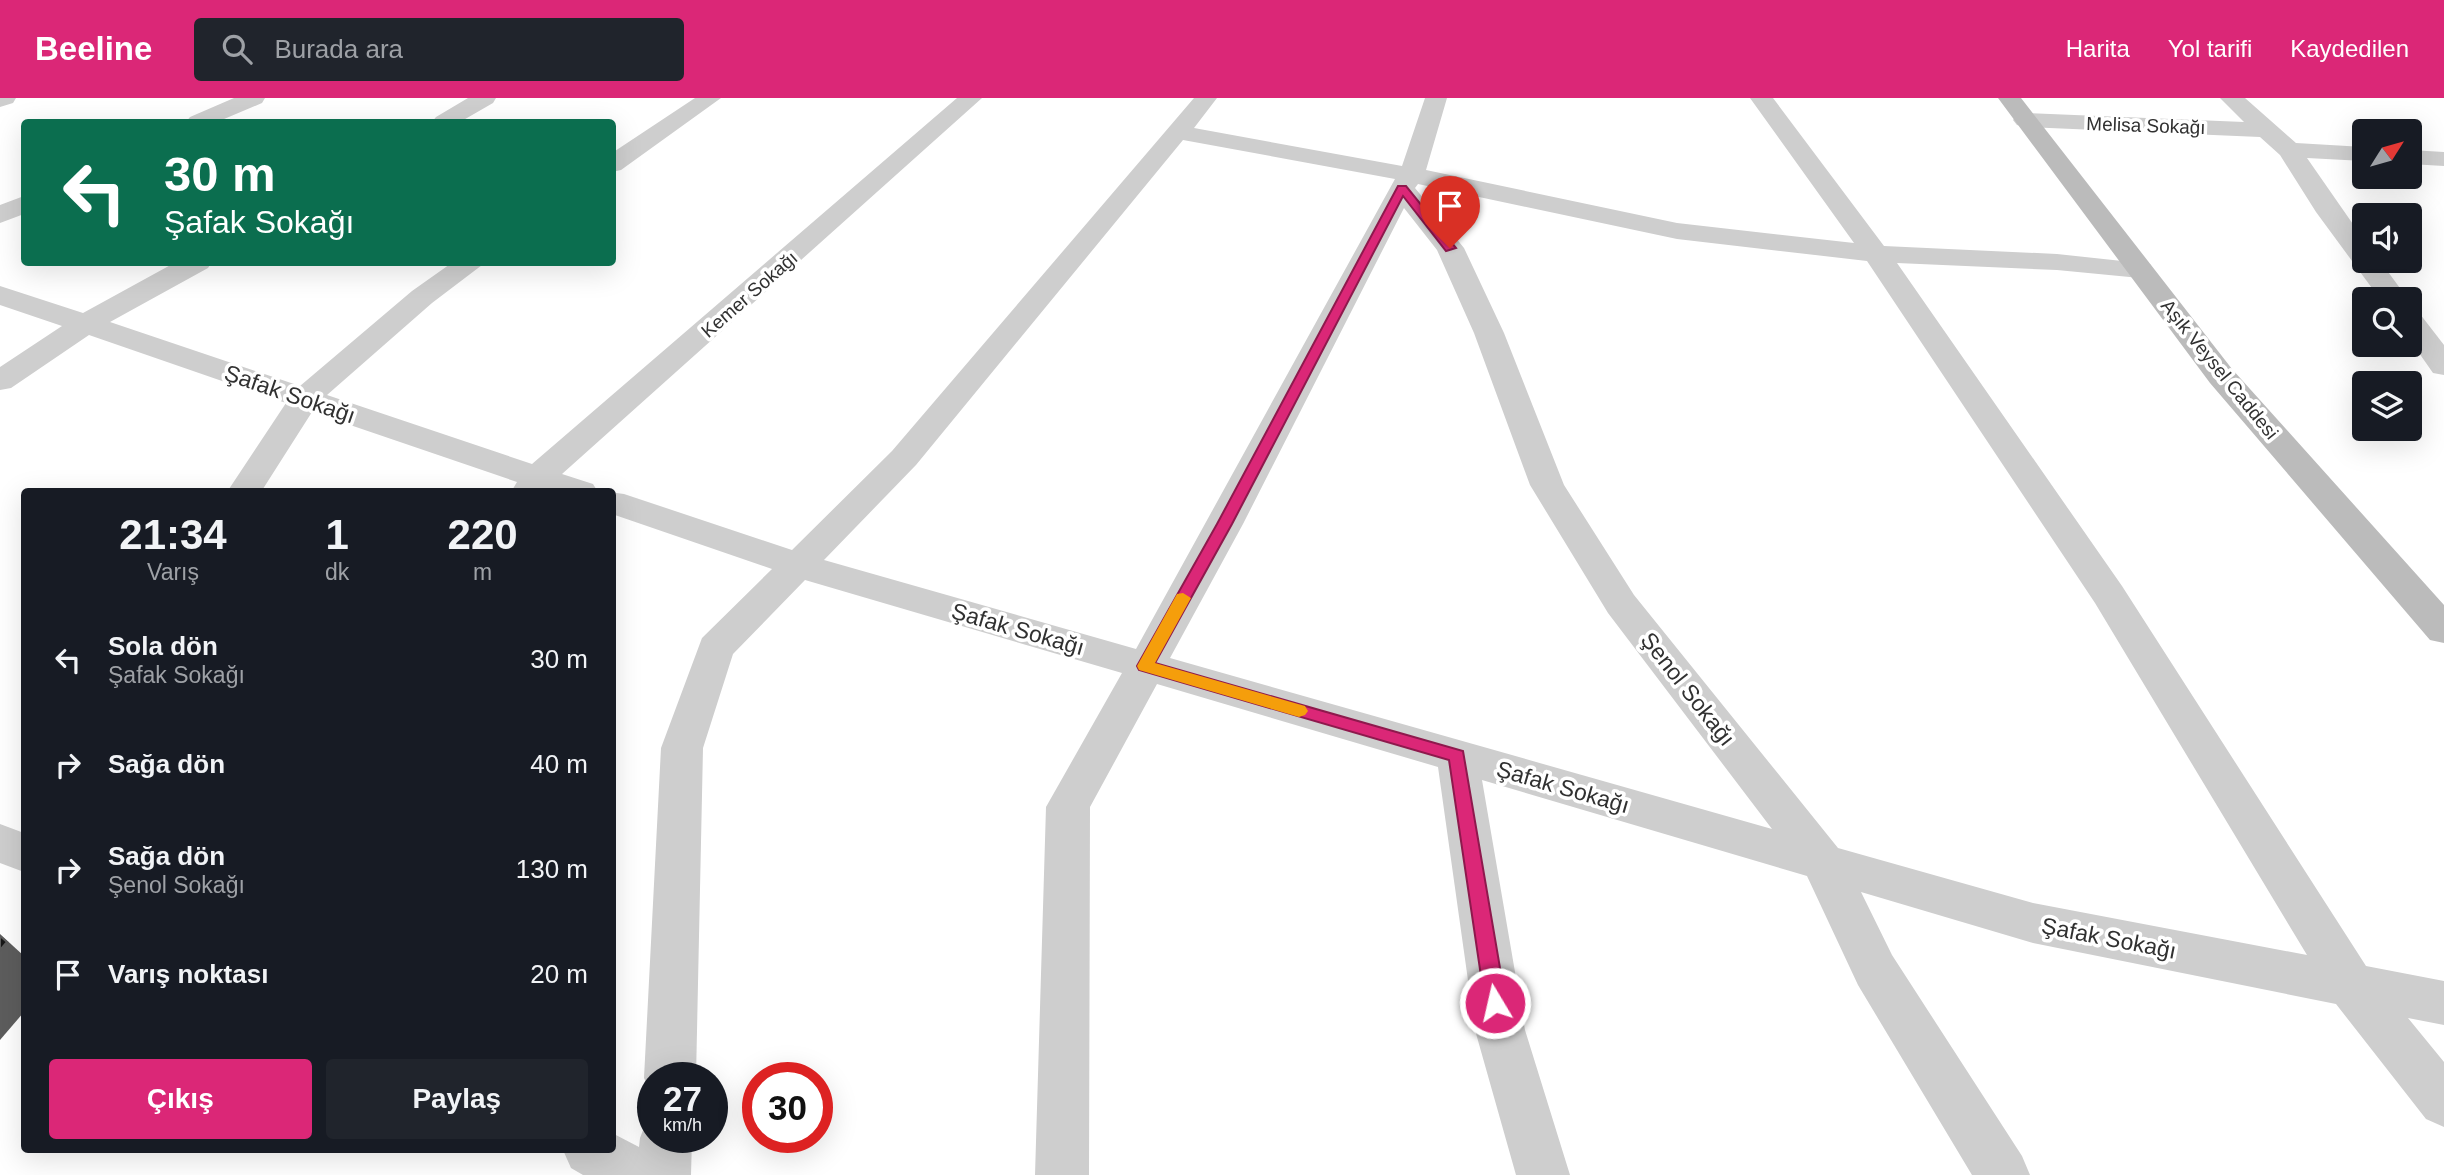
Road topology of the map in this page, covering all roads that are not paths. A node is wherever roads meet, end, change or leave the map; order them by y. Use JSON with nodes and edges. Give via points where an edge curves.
{"nodes":[{"id":1,"x":254,"y":98,"type":"edge"},
{"id":2,"x":485,"y":98,"type":"edge"},
{"id":3,"x":710,"y":98,"type":"edge"},
{"id":4,"x":971,"y":98,"type":"edge"},
{"id":5,"x":1206,"y":98,"type":"edge"},
{"id":6,"x":1436,"y":98,"type":"edge"},
{"id":7,"x":1761,"y":98,"type":"edge"},
{"id":8,"x":2231,"y":98,"type":"edge"},
{"id":9,"x":2017,"y":109,"type":"edge"},
{"id":10,"x":205,"y":119,"type":"edge"},
{"id":11,"x":449,"y":119,"type":"edge"},
{"id":12,"x":2267,"y":130,"type":"junction"},
{"id":13,"x":1177,"y":132,"type":"junction"},
{"id":14,"x":2289,"y":150,"type":"junction"},
{"id":15,"x":2352,"y":153,"type":"edge"},
{"id":16,"x":2422,"y":158,"type":"edge"},
{"id":17,"x":2444,"y":159,"type":"edge"},
{"id":18,"x":616,"y":162,"type":"edge"},
{"id":19,"x":1407,"y":182,"type":"junction"},
{"id":20,"x":21,"y":205,"type":"edge"},
{"id":21,"x":0,"y":215,"type":"edge"},
{"id":22,"x":2352,"y":242,"type":"edge"},
{"id":23,"x":1876,"y":254,"type":"junction"},
{"id":24,"x":191,"y":266,"type":"edge"},
{"id":25,"x":466,"y":266,"type":"edge"},
{"id":26,"x":2140,"y":270,"type":"junction"},
{"id":27,"x":0,"y":295,"type":"edge"},
{"id":28,"x":85,"y":324,"type":"junction"},
{"id":29,"x":2422,"y":336,"type":"edge"},
{"id":30,"x":2444,"y":366,"type":"edge"},
{"id":31,"x":0,"y":381,"type":"edge"},
{"id":32,"x":304,"y":398,"type":"junction"},
{"id":33,"x":533,"y":485,"type":"edge"},
{"id":34,"x":247,"y":488,"type":"edge"},
{"id":35,"x":554,"y":488,"type":"edge"},
{"id":36,"x":616,"y":503,"type":"edge"},
{"id":37,"x":798,"y":565,"type":"junction"},
{"id":38,"x":2444,"y":630,"type":"edge"},
{"id":39,"x":1145,"y":666,"type":"junction"},
{"id":40,"x":1457,"y":756,"type":"junction"},
{"id":41,"x":1823,"y":862,"type":"junction"},
{"id":42,"x":2351,"y":985,"type":"junction"},
{"id":43,"x":2444,"y":1003,"type":"edge"},
{"id":44,"x":671,"y":1062,"type":"edge"},
{"id":45,"x":2444,"y":1102,"type":"edge"},
{"id":46,"x":596,"y":1153,"type":"edge"},
{"id":47,"x":665,"y":1153,"type":"edge"},
{"id":48,"x":636,"y":1175,"type":"edge"},
{"id":49,"x":664,"y":1175,"type":"edge"},
{"id":50,"x":1062,"y":1175,"type":"edge"},
{"id":51,"x":1543,"y":1175,"type":"edge"},
{"id":52,"x":2003,"y":1175,"type":"edge"}],
"edges":[{"from":1,"to":10,"type":"street"},
{"from":2,"to":11,"type":"street"},
{"from":3,"to":18,"type":"street"},
{"from":4,"to":33,"type":"street","name":"Kemer Sokağı"},
{"from":5,"to":13,"type":"street"},
{"from":6,"to":19,"type":"street"},
{"from":7,"to":23,"type":"street"},
{"from":8,"to":12,"type":"street"},
{"from":9,"to":12,"type":"street","name":"Melisa Sokağı"},
{"from":9,"to":26,"type":"street","name":"Aşık Veysel Caddesi"},
{"from":12,"to":14,"type":"street"},
{"from":13,"to":19,"type":"street"},
{"from":13,"to":37,"type":"street","via":[[904,458]]},
{"from":14,"to":15,"type":"street"},
{"from":14,"to":22,"type":"street"},
{"from":16,"to":17,"type":"street"},
{"from":19,"to":23,"type":"street","via":[[1677,231]]},
{"from":19,"to":39,"type":"street"},
{"from":19,"to":41,"type":"street","name":"Şenol Sokağı","via":[[1450,248],[1554,497],[1621,604]]},
{"from":20,"to":21,"type":"street"},
{"from":23,"to":26,"type":"street"},
{"from":23,"to":42,"type":"street","via":[[2109,595]]},
{"from":24,"to":28,"type":"street"},
{"from":25,"to":32,"type":"street","via":[[422,297]]},
{"from":26,"to":38,"type":"street","name":"Aşık Veysel Caddesi","via":[[2221,376]]},
{"from":27,"to":28,"type":"street","name":"Şafak Sokağı"},
{"from":28,"to":31,"type":"street"},
{"from":28,"to":32,"type":"street","name":"Şafak Sokağı"},
{"from":29,"to":30,"type":"street"},
{"from":32,"to":33,"type":"street","name":"Şafak Sokağı"},
{"from":32,"to":34,"type":"street"},
{"from":33,"to":35,"type":"street","name":"Şafak Sokağı"},
{"from":36,"to":37,"type":"street","name":"Şafak Sokağı"},
{"from":37,"to":39,"type":"street","name":"Şafak Sokağı"},
{"from":37,"to":44,"type":"street","via":[[716,648],[682,748]]},
{"from":39,"to":40,"type":"street","name":"Şafak Sokağı"},
{"from":39,"to":50,"type":"street","via":[[1068,807]]},
{"from":40,"to":41,"type":"street","name":"Şafak Sokağı"},
{"from":40,"to":51,"type":"street","via":[[1500,1030]]},
{"from":41,"to":42,"type":"street","name":"Şafak Sokağı","via":[[2033,923]]},
{"from":41,"to":52,"type":"street","name":"Şenol Sokağı","via":[[1875,970]]},
{"from":42,"to":43,"type":"street","name":"Şafak Sokağı"},
{"from":42,"to":45,"type":"street"},
{"from":46,"to":48,"type":"street"},
{"from":47,"to":49,"type":"street"}]}
